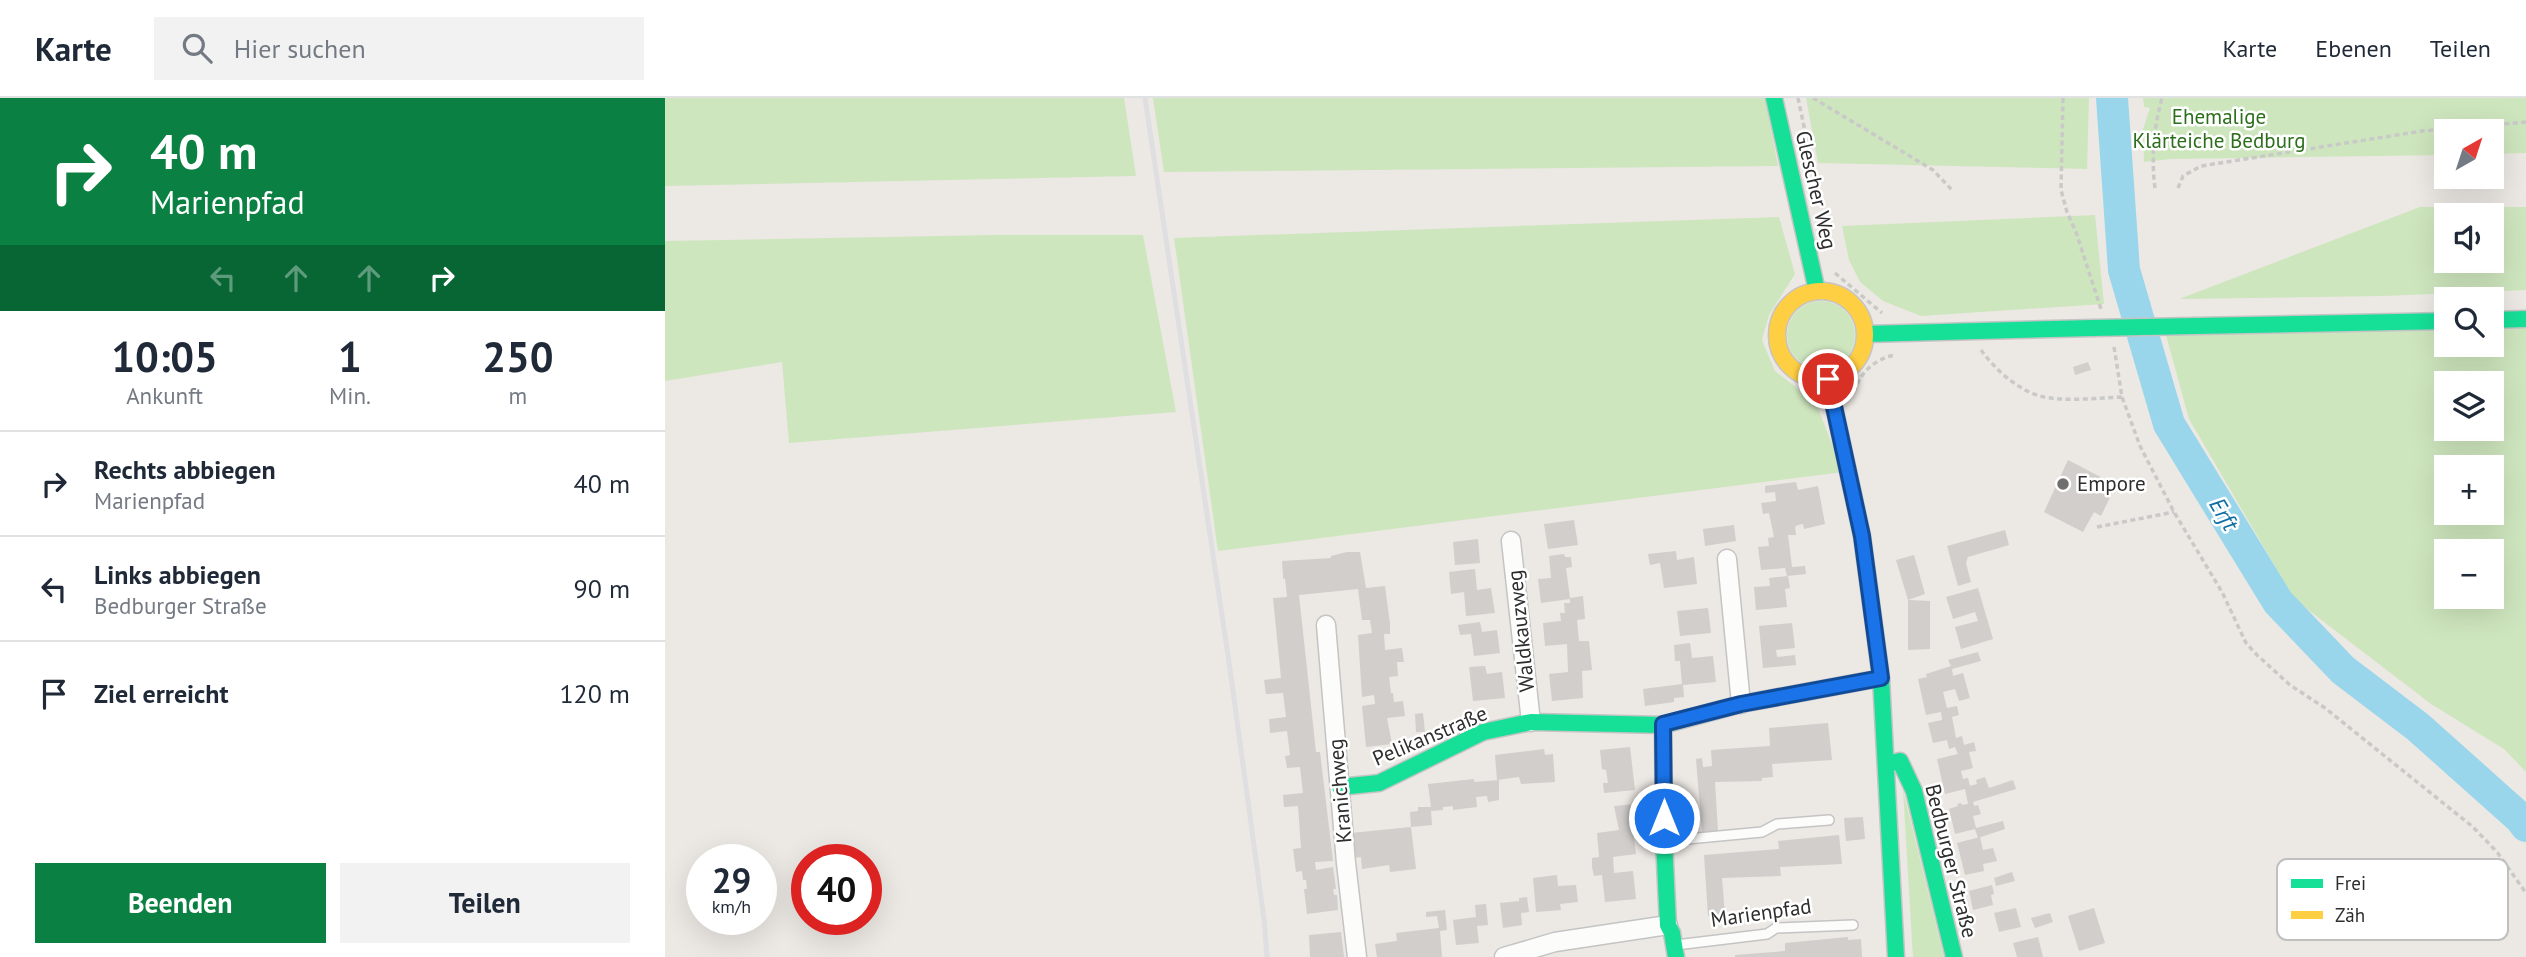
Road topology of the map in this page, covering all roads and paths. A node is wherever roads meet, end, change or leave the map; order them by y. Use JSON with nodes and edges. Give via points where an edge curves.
{"nodes":[{"id":1,"x":1774,"y":98,"type":"edge"},
{"id":2,"x":1798,"y":98,"type":"edge"},
{"id":3,"x":1813,"y":98,"type":"edge"},
{"id":4,"x":2063,"y":98,"type":"edge"},
{"id":5,"x":2162,"y":98,"type":"edge"},
{"id":6,"x":2526,"y":122,"type":"edge"},
{"id":7,"x":1805,"y":129,"type":"dead end"},
{"id":8,"x":2155,"y":188,"type":"dead end"},
{"id":9,"x":2178,"y":188,"type":"dead end"},
{"id":10,"x":1952,"y":190,"type":"dead end"},
{"id":11,"x":1831,"y":264,"type":"dead end"},
{"id":12,"x":1817,"y":291,"type":"junction"},
{"id":13,"x":2102,"y":311,"type":"dead end"},
{"id":14,"x":2526,"y":319,"type":"edge"},
{"id":15,"x":2504,"y":320,"type":"edge"},
{"id":16,"x":2434,"y":321,"type":"edge"},
{"id":17,"x":1866,"y":334,"type":"junction"},
{"id":18,"x":1884,"y":334,"type":"junction"},
{"id":19,"x":2110,"y":337,"type":"dead end"},
{"id":20,"x":1979,"y":348,"type":"dead end"},
{"id":21,"x":1888,"y":357,"type":"dead end"},
{"id":22,"x":1828,"y":379,"type":"junction"},
{"id":23,"x":2122,"y":397,"type":"junction"},
{"id":24,"x":2174,"y":512,"type":"junction"},
{"id":25,"x":2097,"y":527,"type":"dead end"},
{"id":26,"x":1511,"y":541,"type":"dead end"},
{"id":27,"x":1727,"y":559,"type":"dead end"},
{"id":28,"x":1326,"y":625,"type":"dead end"},
{"id":29,"x":1881,"y":678,"type":"junction"},
{"id":30,"x":1741,"y":704,"type":"junction"},
{"id":31,"x":1531,"y":722,"type":"junction"},
{"id":32,"x":1663,"y":724,"type":"junction"},
{"id":33,"x":1887,"y":764,"type":"junction"},
{"id":34,"x":1340,"y":787,"type":"junction"},
{"id":35,"x":1829,"y":820,"type":"dead end"},
{"id":36,"x":1664,"y":841,"type":"junction"},
{"id":37,"x":2502,"y":859,"type":"edge"},
{"id":38,"x":2508,"y":868,"type":"edge"},
{"id":39,"x":2526,"y":893,"type":"edge"},
{"id":40,"x":1668,"y":925,"type":"junction"},
{"id":41,"x":1853,"y":925,"type":"dead end"},
{"id":42,"x":1675,"y":951,"type":"edge"},
{"id":43,"x":1357,"y":957,"type":"edge"},
{"id":44,"x":1504,"y":957,"type":"edge"},
{"id":45,"x":1896,"y":957,"type":"edge"},
{"id":46,"x":1954,"y":957,"type":"edge"}],
"edges":[{"from":1,"to":12,"type":"main road","name":"Glescher Weg"},
{"from":2,"to":7,"type":"path"},
{"from":3,"to":10,"type":"path","via":[[1933,170]]},
{"from":4,"to":13,"type":"path","via":[[2061,190]]},
{"from":5,"to":8,"type":"path","via":[[2152,168]]},
{"from":6,"to":9,"type":"path","via":[[2423,131],[2209,164],[2183,176]]},
{"from":11,"to":18,"type":"path","via":[[1841,279],[1882,311]]},
{"from":12,"to":17,"type":"main road","via":[[1847,299],[1864,321]]},
{"from":12,"to":22,"type":"main road","via":[[1792,301],[1784,311],[1777,341],[1791,368]]},
{"from":14,"to":15,"type":"main road"},
{"from":16,"to":18,"type":"main road","bridge":true},
{"from":17,"to":18,"type":"main road"},
{"from":17,"to":22,"type":"main road","via":[[1857,361]]},
{"from":18,"to":21,"type":"path"},
{"from":19,"to":23,"type":"path"},
{"from":20,"to":23,"type":"path","via":[[2005,376],[2041,396]]},
{"from":22,"to":29,"type":"main road","via":[[1862,536]]},
{"from":23,"to":24,"type":"path","via":[[2140,446]]},
{"from":24,"to":25,"type":"path"},
{"from":24,"to":37,"type":"path","via":[[2257,656],[2473,827]]},
{"from":26,"to":31,"type":"street","name":"Waldkauzweg"},
{"from":27,"to":30,"type":"street"},
{"from":28,"to":34,"type":"street","name":"Kranichweg"},
{"from":29,"to":30,"type":"main road"},
{"from":29,"to":33,"type":"main road"},
{"from":30,"to":32,"type":"main road"},
{"from":31,"to":32,"type":"main road","name":"Pelikanstraße"},
{"from":31,"to":34,"type":"main road","name":"Pelikanstraße","via":[[1483,732],[1379,783]]},
{"from":32,"to":36,"type":"main road","name":"Marienpfad"},
{"from":33,"to":45,"type":"main road"},
{"from":33,"to":46,"type":"main road","name":"Bedburger Straße","via":[[1900,761],[1914,791]]},
{"from":34,"to":43,"type":"street","name":"Kranichweg"},
{"from":35,"to":36,"type":"lane"},
{"from":36,"to":40,"type":"main road","name":"Marienpfad"},
{"from":38,"to":39,"type":"path"},
{"from":40,"to":42,"type":"main road","name":"Marienpfad"},
{"from":40,"to":44,"type":"street","via":[[1555,942]]},
{"from":41,"to":42,"type":"lane","name":"Marienpfad","via":[[1776,928],[1767,934]]}]}
